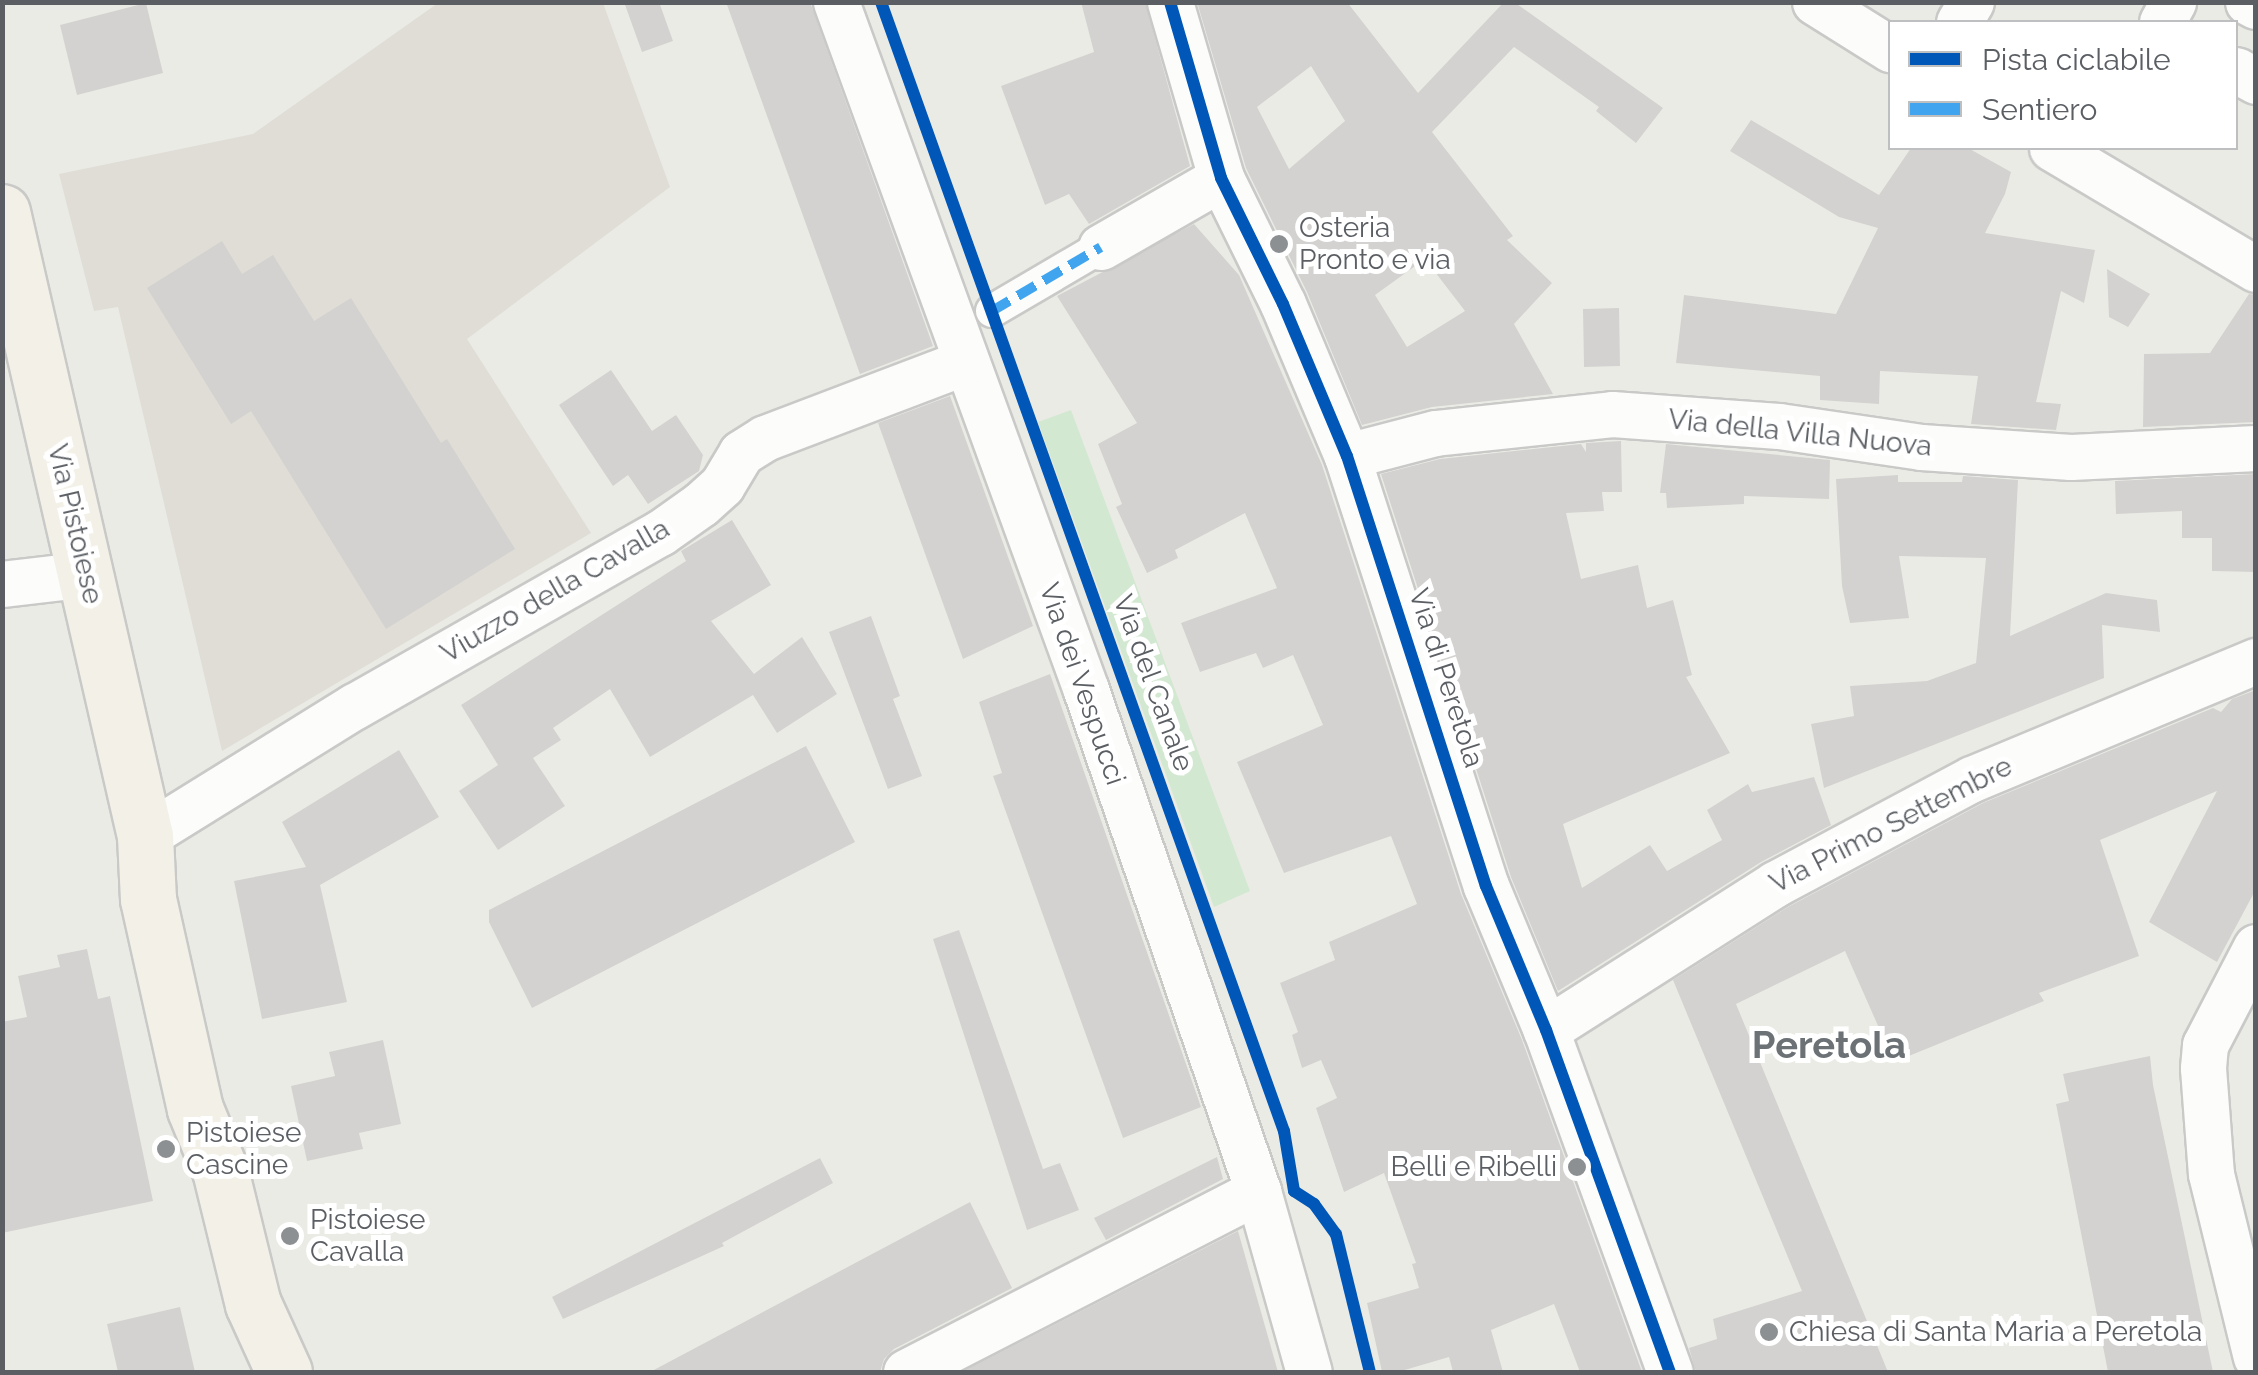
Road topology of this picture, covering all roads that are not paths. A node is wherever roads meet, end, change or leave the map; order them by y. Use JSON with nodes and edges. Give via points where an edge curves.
{"nodes":[{"id":1,"x":836,"y":2,"type":"edge"},
{"id":2,"x":1170,"y":2,"type":"edge"},
{"id":3,"x":1815,"y":2,"type":"edge"},
{"id":4,"x":2248,"y":2,"type":"edge"},
{"id":5,"x":2256,"y":6,"type":"edge"},
{"id":6,"x":1888,"y":48,"type":"edge"},
{"id":7,"x":2056,"y":150,"type":"edge"},
{"id":8,"x":1221,"y":178,"type":"junction"},
{"id":9,"x":2,"y":212,"type":"edge"},
{"id":10,"x":1101,"y":247,"type":"joint"},
{"id":11,"x":2252,"y":258,"type":"edge"},
{"id":12,"x":992,"y":311,"type":"dead end"},
{"id":13,"x":965,"y":362,"type":"junction"},
{"id":14,"x":2256,"y":448,"type":"edge"},
{"id":15,"x":1348,"y":456,"type":"junction"},
{"id":16,"x":86,"y":574,"type":"junction"},
{"id":17,"x":2,"y":584,"type":"edge"},
{"id":18,"x":2256,"y":661,"type":"edge"},
{"id":19,"x":145,"y":836,"type":"junction"},
{"id":20,"x":2256,"y":946,"type":"edge"},
{"id":21,"x":1546,"y":1030,"type":"junction"},
{"id":22,"x":1258,"y":1191,"type":"junction"},
{"id":23,"x":253,"y":1304,"type":"junction"},
{"id":24,"x":2256,"y":1357,"type":"edge"},
{"id":25,"x":254,"y":1372,"type":"edge"},
{"id":26,"x":284,"y":1372,"type":"edge"},
{"id":27,"x":906,"y":1372,"type":"edge"},
{"id":28,"x":1309,"y":1372,"type":"edge"},
{"id":29,"x":1670,"y":1372,"type":"edge"}],
"edges":[{"from":1,"to":13,"type":"street","name":"Via dei Vespucci"},
{"from":2,"to":8,"type":"street","name":"Via di Peretola"},
{"from":3,"to":6,"type":"street"},
{"from":4,"to":5,"type":"street"},
{"from":7,"to":11,"type":"street"},
{"from":8,"to":10,"type":"street"},
{"from":8,"to":15,"type":"street","name":"Via di Peretola"},
{"from":9,"to":16,"type":"main road","name":"Via Pistoiese"},
{"from":10,"to":12,"type":"street"},
{"from":13,"to":19,"type":"street","name":"Viuzzo della Cavalla","via":[[766,438],[742,453],[701,504],[660,533],[354,706]]},
{"from":13,"to":22,"type":"street","name":"Via dei Vespucci"},
{"from":14,"to":15,"type":"street","name":"Via della Villa Nuova","via":[[2052,456],[1612,414],[1435,434]]},
{"from":15,"to":21,"type":"street","name":"Via di Peretola","via":[[1486,886]]},
{"from":16,"to":17,"type":"street"},
{"from":16,"to":19,"type":"main road","name":"Via Pistoiese"},
{"from":18,"to":21,"type":"street","name":"Via Primo Settembre","via":[[1972,779],[1775,884]]},
{"from":19,"to":23,"type":"main road","name":"Via Pistoiese","via":[[148,898],[190,1090],[220,1170]]},
{"from":20,"to":24,"type":"street","via":[[2205,1045],[2202,1068],[2211,1174]]},
{"from":21,"to":29,"type":"street","name":"Via di Peretola"},
{"from":22,"to":27,"type":"street"},
{"from":22,"to":28,"type":"street","name":"Via dei Vespucci"},
{"from":23,"to":25,"type":"main road","name":"Via Pistoiese"},
{"from":23,"to":26,"type":"main road","name":"Via Pistoiese"}]}
